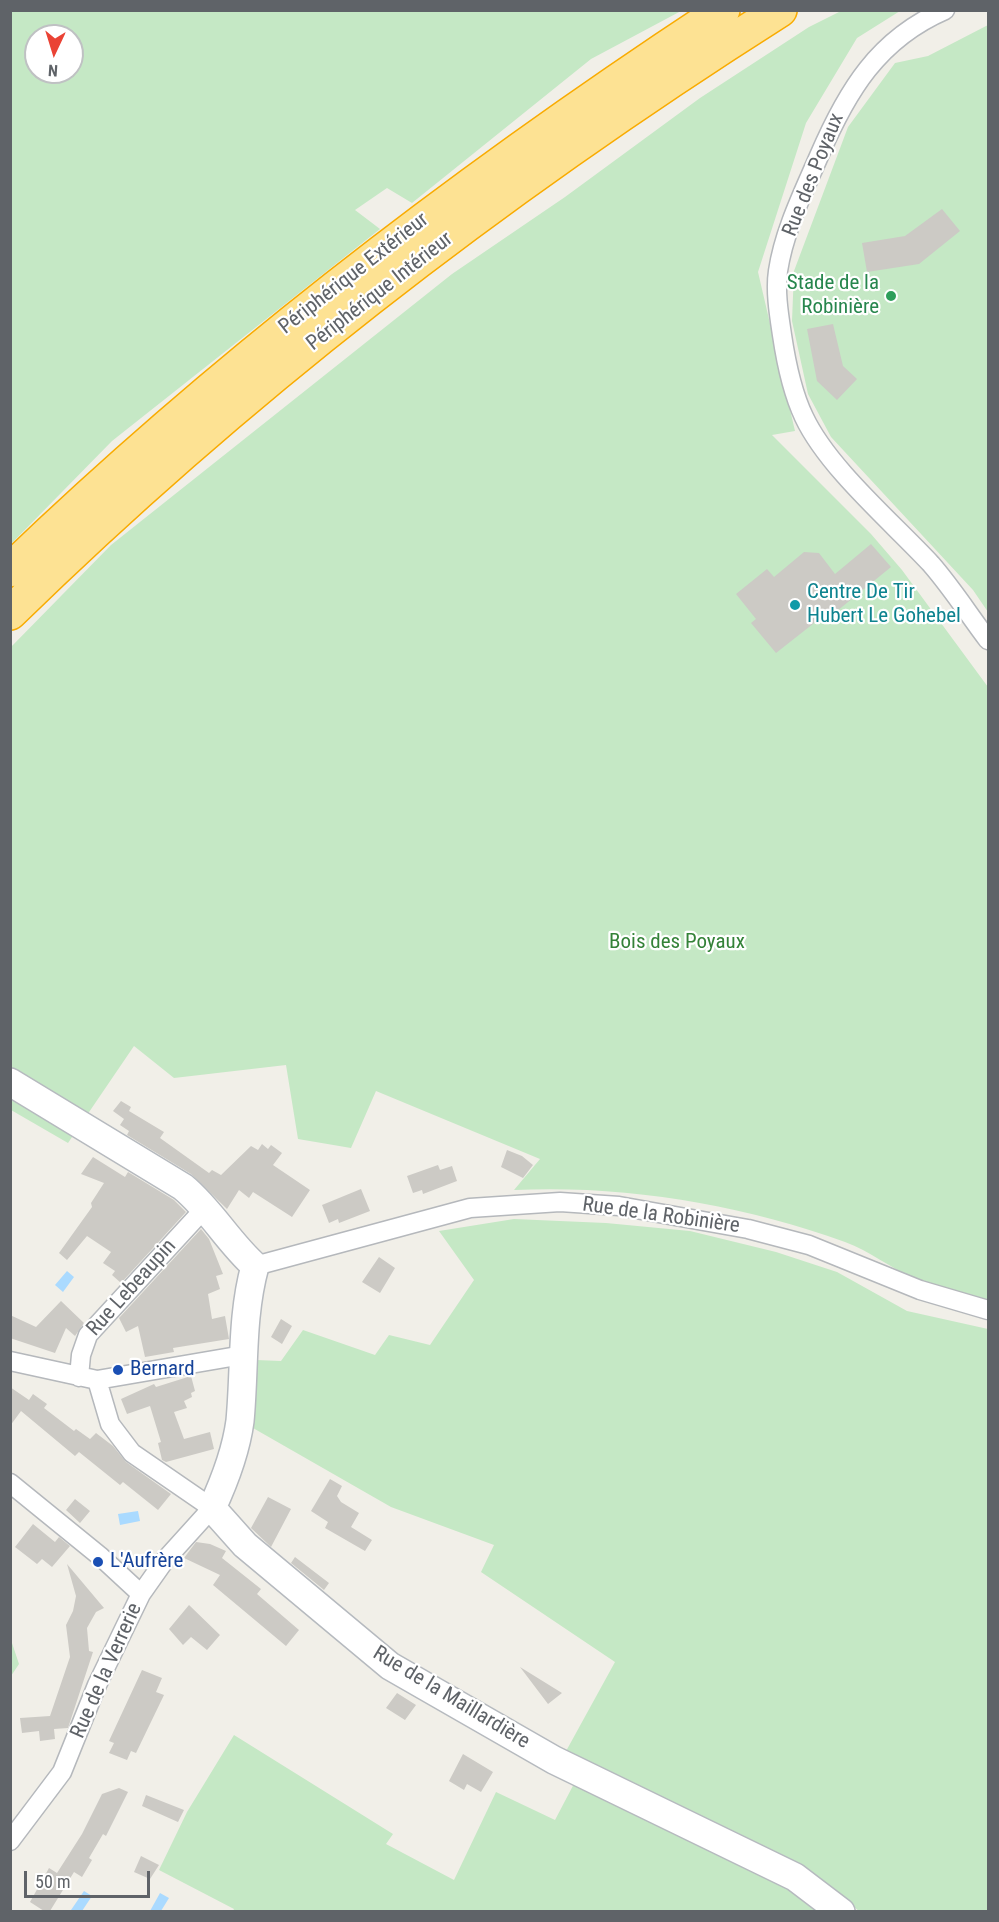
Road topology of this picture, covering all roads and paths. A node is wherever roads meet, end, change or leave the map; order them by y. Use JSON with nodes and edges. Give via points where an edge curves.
{"nodes":[{"id":1,"x":723,"y":10,"type":"edge"},
{"id":2,"x":780,"y":10,"type":"edge"},
{"id":3,"x":945,"y":10,"type":"edge"},
{"id":4,"x":10,"y":570,"type":"edge"},
{"id":5,"x":10,"y":613,"type":"edge"},
{"id":6,"x":988,"y":640,"type":"edge"},
{"id":7,"x":10,"y":1082,"type":"edge"},
{"id":8,"x":206,"y":1208,"type":"junction"},
{"id":9,"x":255,"y":1266,"type":"junction"},
{"id":10,"x":988,"y":1310,"type":"edge"},
{"id":11,"x":243,"y":1355,"type":"junction"},
{"id":12,"x":10,"y":1361,"type":"edge"},
{"id":13,"x":88,"y":1379,"type":"junction"},
{"id":14,"x":10,"y":1483,"type":"edge"},
{"id":15,"x":213,"y":1508,"type":"junction"},
{"id":16,"x":141,"y":1594,"type":"junction"},
{"id":17,"x":10,"y":1841,"type":"edge"},
{"id":18,"x":841,"y":1911,"type":"edge"}],
"edges":[{"from":1,"to":4,"type":"highway","name":"Périphérique Extérieur","via":[[556,122],[383,250],[162,431]]},
{"from":2,"to":5,"type":"highway","name":"Périphérique Intérieur","via":[[590,136],[378,293],[199,439]]},
{"from":3,"to":6,"type":"street","name":"Rue des Poyaux","via":[[907,30],[883,51],[860,77],[844,104],[794,216],[778,272],[779,319],[785,358],[804,417],[825,452],[933,566]]},
{"from":7,"to":8,"type":"street","via":[[183,1187]]},
{"from":8,"to":9,"type":"street","via":[[234,1247]]},
{"from":8,"to":13,"type":"street","name":"Rue Lebeaupin","via":[[88,1335],[81,1355]]},
{"from":9,"to":10,"type":"street","name":"Rue de la Robinière","via":[[470,1208],[560,1202],[619,1206],[748,1229],[809,1245],[920,1290]]},
{"from":9,"to":11,"type":"street","via":[[247,1296]]},
{"from":11,"to":13,"type":"street"},
{"from":11,"to":15,"type":"street","via":[[235,1449]]},
{"from":12,"to":13,"type":"street"},
{"from":13,"to":15,"type":"street","via":[[110,1424],[132,1453]]},
{"from":14,"to":16,"type":"street"},
{"from":15,"to":16,"type":"street","name":"Rue de la Verrerie","via":[[165,1560]]},
{"from":15,"to":18,"type":"street","name":"Rue de la Maillardière","via":[[245,1545],[390,1666],[554,1760],[795,1877]]},
{"from":16,"to":17,"type":"street","name":"Rue de la Verrerie","via":[[97,1685],[71,1753],[51,1788]]}]}
